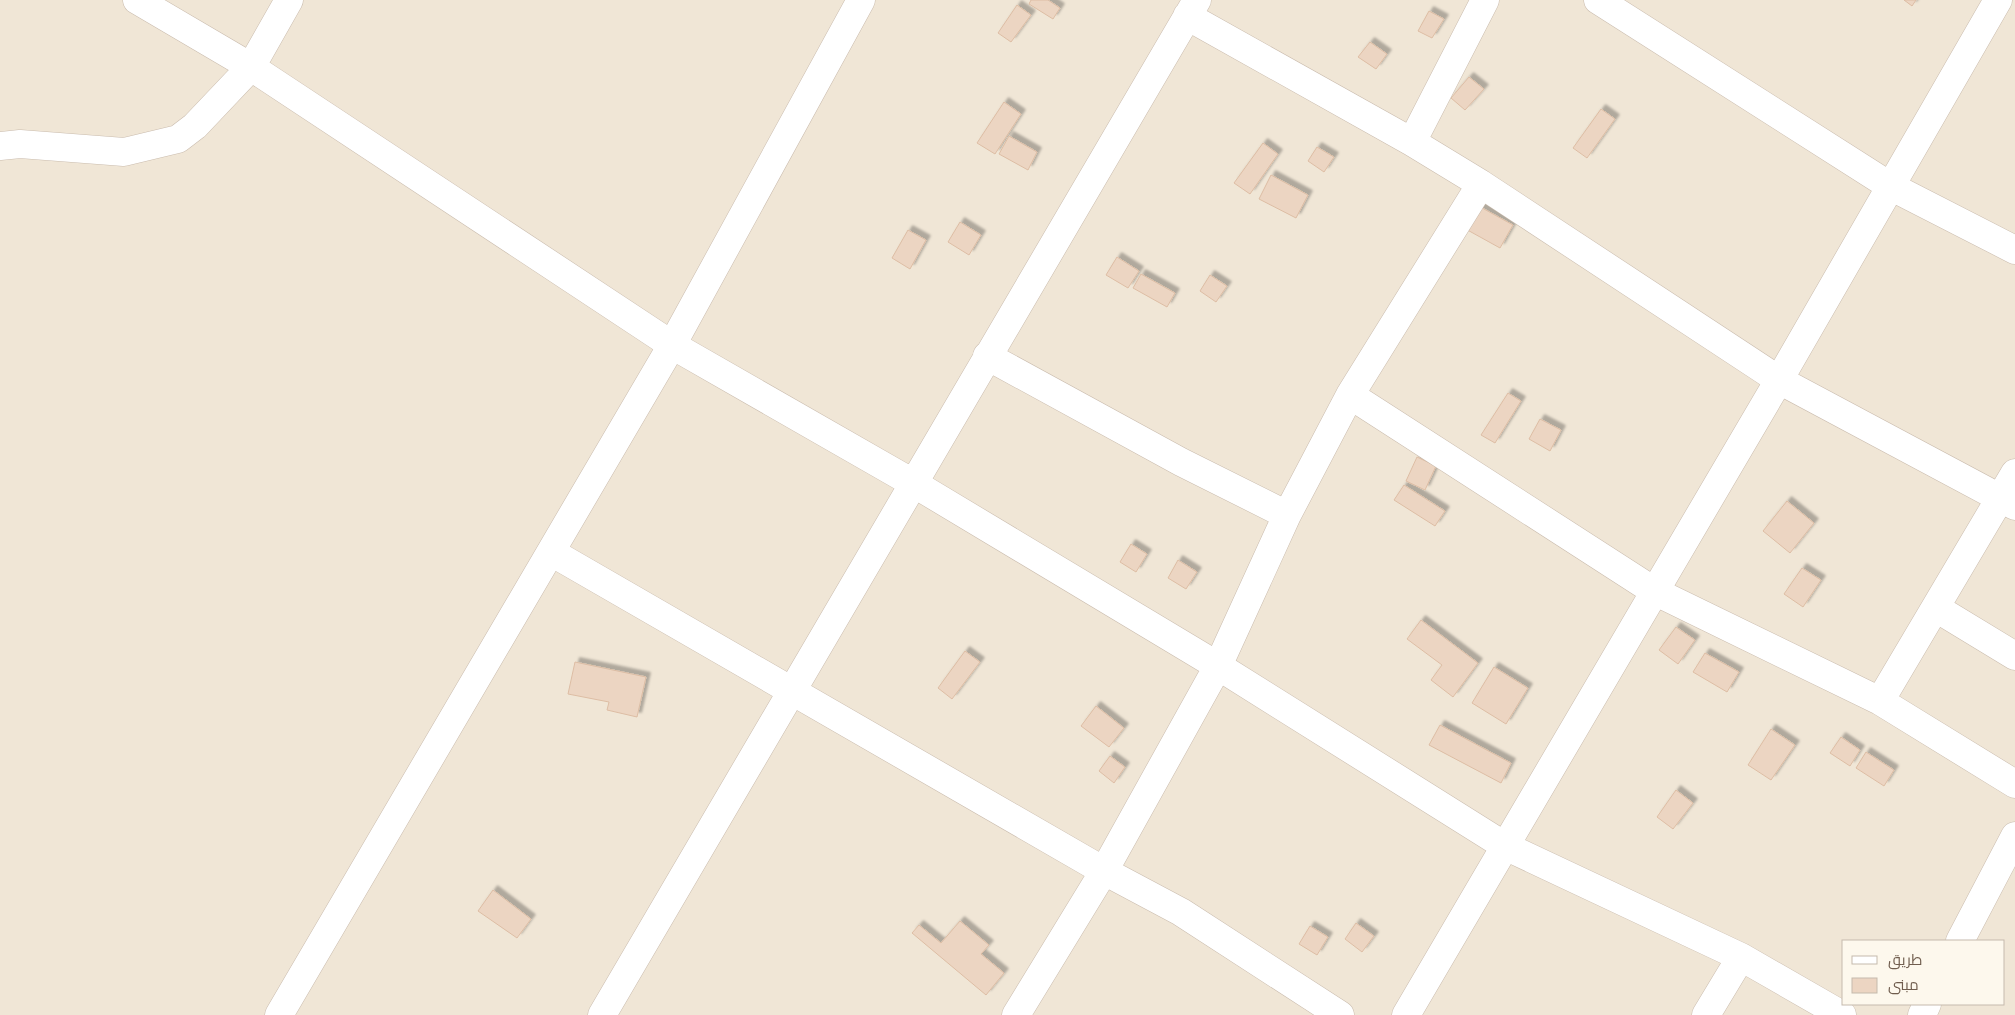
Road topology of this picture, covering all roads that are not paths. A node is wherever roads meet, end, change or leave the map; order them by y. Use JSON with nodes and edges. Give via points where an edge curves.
{"nodes":[{"id":1,"x":137,"y":0,"type":"edge"},
{"id":2,"x":289,"y":0,"type":"edge"},
{"id":3,"x":861,"y":0,"type":"edge"},
{"id":4,"x":1485,"y":0,"type":"edge"},
{"id":5,"x":1598,"y":0,"type":"edge"},
{"id":6,"x":2001,"y":4,"type":"edge"},
{"id":7,"x":1192,"y":8,"type":"edge"},
{"id":8,"x":251,"y":67,"type":"junction"},
{"id":9,"x":1412,"y":142,"type":"junction"},
{"id":10,"x":0,"y":146,"type":"edge"},
{"id":11,"x":1481,"y":184,"type":"junction"},
{"id":12,"x":1890,"y":186,"type":"junction"},
{"id":13,"x":2015,"y":250,"type":"edge"},
{"id":14,"x":672,"y":345,"type":"junction"},
{"id":15,"x":987,"y":356,"type":"junction"},
{"id":16,"x":1779,"y":380,"type":"junction"},
{"id":17,"x":1350,"y":394,"type":"junction"},
{"id":18,"x":2015,"y":473,"type":"edge"},
{"id":19,"x":913,"y":483,"type":"junction"},
{"id":20,"x":2008,"y":502,"type":"edge"},
{"id":21,"x":1287,"y":515,"type":"junction"},
{"id":22,"x":551,"y":552,"type":"junction"},
{"id":23,"x":1654,"y":591,"type":"junction"},
{"id":24,"x":1936,"y":608,"type":"junction"},
{"id":25,"x":2015,"y":656,"type":"edge"},
{"id":26,"x":1218,"y":666,"type":"junction"},
{"id":27,"x":791,"y":691,"type":"junction"},
{"id":28,"x":1880,"y":700,"type":"junction"},
{"id":29,"x":2015,"y":784,"type":"edge"},
{"id":30,"x":2015,"y":836,"type":"edge"},
{"id":31,"x":1505,"y":846,"type":"junction"},
{"id":32,"x":1104,"y":871,"type":"junction"},
{"id":33,"x":1961,"y":940,"type":"edge"},
{"id":34,"x":1741,"y":957,"type":"junction"},
{"id":35,"x":287,"y":1012,"type":"edge"},
{"id":36,"x":602,"y":1015,"type":"edge"},
{"id":37,"x":1016,"y":1015,"type":"edge"},
{"id":38,"x":1340,"y":1015,"type":"edge"},
{"id":39,"x":1406,"y":1015,"type":"edge"},
{"id":40,"x":1706,"y":1015,"type":"edge"},
{"id":41,"x":1842,"y":1015,"type":"edge"}],
"edges":[{"from":1,"to":8,"type":"street"},
{"from":2,"to":8,"type":"street"},
{"from":3,"to":14,"type":"street"},
{"from":4,"to":9,"type":"street"},
{"from":5,"to":12,"type":"street"},
{"from":6,"to":12,"type":"street"},
{"from":7,"to":9,"type":"street"},
{"from":7,"to":15,"type":"street"},
{"from":8,"to":10,"type":"street","via":[[195,126],[178,139],[124,152],[20,144]]},
{"from":8,"to":14,"type":"street"},
{"from":9,"to":11,"type":"street"},
{"from":11,"to":16,"type":"street"},
{"from":11,"to":17,"type":"street"},
{"from":12,"to":13,"type":"street"},
{"from":12,"to":16,"type":"street"},
{"from":14,"to":19,"type":"street"},
{"from":14,"to":22,"type":"street"},
{"from":15,"to":19,"type":"street"},
{"from":15,"to":21,"type":"street","via":[[1181,462]]},
{"from":16,"to":20,"type":"street"},
{"from":16,"to":23,"type":"street"},
{"from":17,"to":21,"type":"street"},
{"from":17,"to":23,"type":"street"},
{"from":18,"to":20,"type":"street"},
{"from":19,"to":26,"type":"street"},
{"from":19,"to":27,"type":"street"},
{"from":20,"to":24,"type":"street"},
{"from":21,"to":26,"type":"street"},
{"from":22,"to":27,"type":"street"},
{"from":22,"to":35,"type":"street"},
{"from":23,"to":28,"type":"street"},
{"from":23,"to":31,"type":"street"},
{"from":24,"to":25,"type":"street"},
{"from":24,"to":28,"type":"street"},
{"from":26,"to":31,"type":"street"},
{"from":26,"to":32,"type":"street"},
{"from":27,"to":32,"type":"street"},
{"from":27,"to":36,"type":"street"},
{"from":28,"to":29,"type":"street"},
{"from":30,"to":33,"type":"street"},
{"from":31,"to":34,"type":"street"},
{"from":31,"to":39,"type":"street"},
{"from":32,"to":37,"type":"street"},
{"from":32,"to":38,"type":"street","via":[[1181,912]]},
{"from":34,"to":40,"type":"street"},
{"from":34,"to":41,"type":"street"}]}
